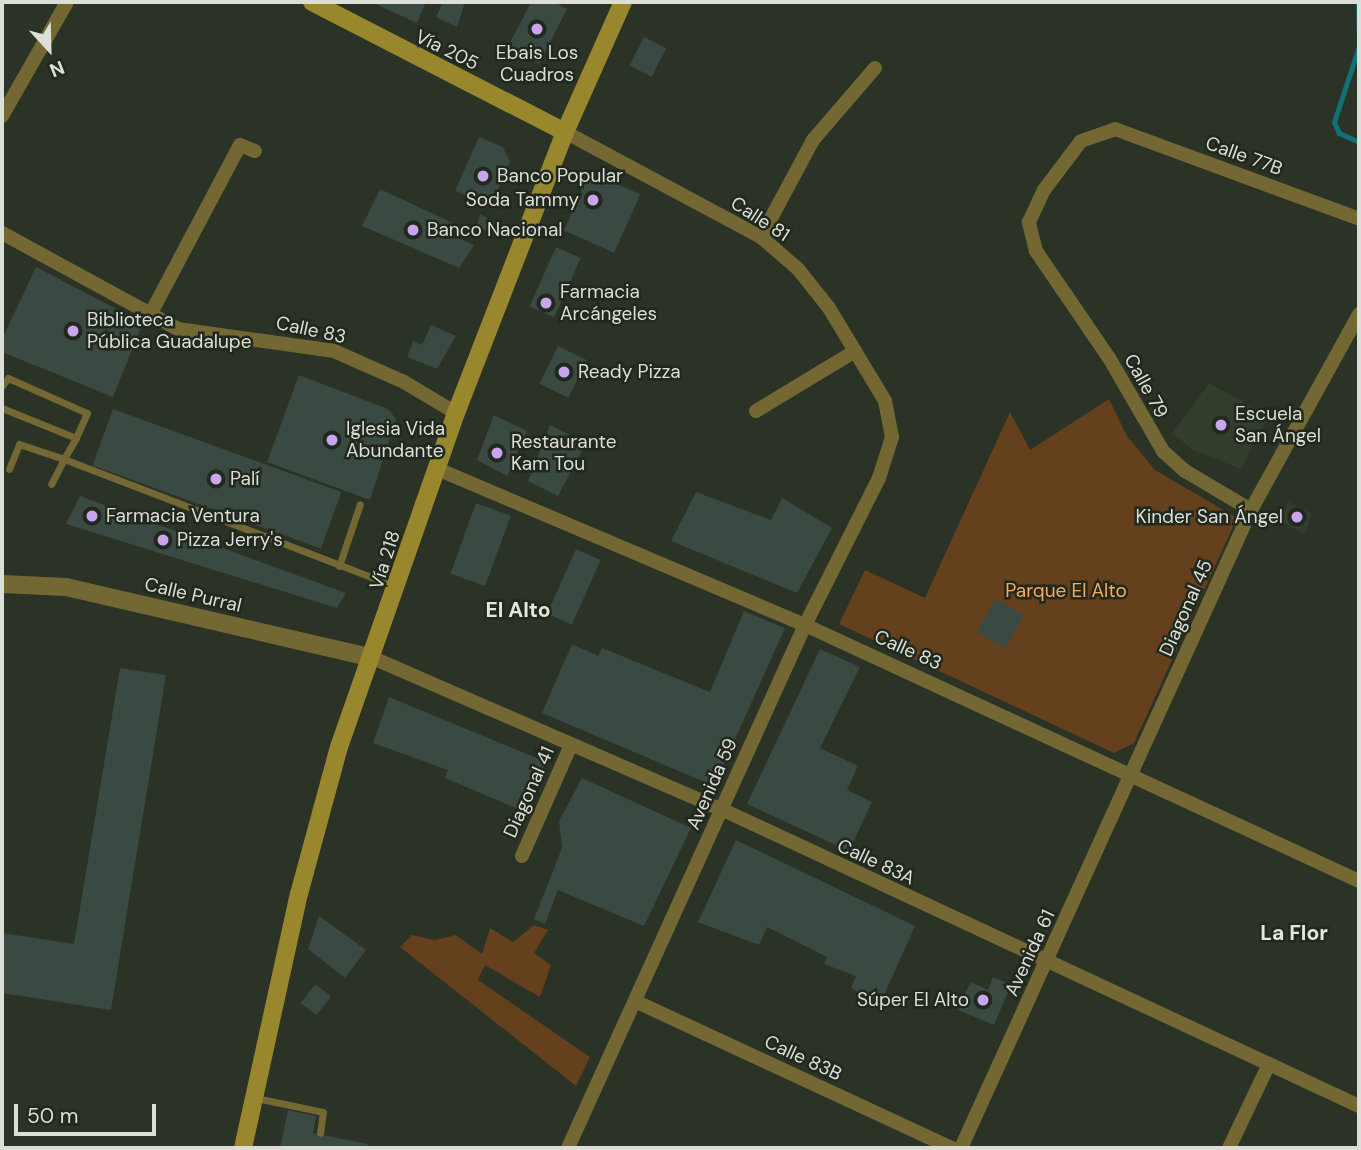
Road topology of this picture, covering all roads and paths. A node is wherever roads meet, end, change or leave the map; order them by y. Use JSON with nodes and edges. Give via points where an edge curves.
{"nodes":[{"id":1,"x":67,"y":2,"type":"edge"},
{"id":2,"x":312,"y":2,"type":"edge"},
{"id":3,"x":622,"y":2,"type":"edge"},
{"id":4,"x":874,"y":68,"type":"dead end"},
{"id":5,"x":2,"y":116,"type":"edge"},
{"id":6,"x":565,"y":132,"type":"junction"},
{"id":7,"x":255,"y":151,"type":"dead end"},
{"id":8,"x":1359,"y":219,"type":"edge"},
{"id":9,"x":2,"y":233,"type":"edge"},
{"id":10,"x":761,"y":237,"type":"junction"},
{"id":11,"x":1036,"y":251,"type":"joint"},
{"id":12,"x":151,"y":313,"type":"junction"},
{"id":13,"x":1359,"y":314,"type":"edge"},
{"id":14,"x":855,"y":351,"type":"junction"},
{"id":15,"x":2,"y":386,"type":"edge"},
{"id":16,"x":2,"y":408,"type":"edge"},
{"id":17,"x":756,"y":411,"type":"dead end"},
{"id":18,"x":456,"y":413,"type":"junction"},
{"id":19,"x":892,"y":437,"type":"joint"},
{"id":20,"x":76,"y":438,"type":"junction"},
{"id":21,"x":64,"y":459,"type":"junction"},
{"id":22,"x":435,"y":468,"type":"junction"},
{"id":23,"x":9,"y":469,"type":"dead end"},
{"id":24,"x":51,"y":484,"type":"dead end"},
{"id":25,"x":360,"y":503,"type":"dead end"},
{"id":26,"x":1251,"y":510,"type":"junction"},
{"id":27,"x":339,"y":566,"type":"junction"},
{"id":28,"x":2,"y":584,"type":"edge"},
{"id":29,"x":398,"y":587,"type":"junction"},
{"id":30,"x":805,"y":625,"type":"junction"},
{"id":31,"x":373,"y":658,"type":"junction"},
{"id":32,"x":571,"y":745,"type":"junction"},
{"id":33,"x":1134,"y":774,"type":"junction"},
{"id":34,"x":721,"y":810,"type":"junction"},
{"id":35,"x":522,"y":856,"type":"dead end"},
{"id":36,"x":1359,"y":878,"type":"edge"},
{"id":37,"x":1046,"y":964,"type":"junction"},
{"id":38,"x":637,"y":1002,"type":"junction"},
{"id":39,"x":1269,"y":1064,"type":"junction"},
{"id":40,"x":251,"y":1097,"type":"junction"},
{"id":41,"x":1359,"y":1107,"type":"edge"},
{"id":42,"x":320,"y":1133,"type":"dead end"},
{"id":43,"x":243,"y":1148,"type":"edge"},
{"id":44,"x":568,"y":1148,"type":"edge"},
{"id":45,"x":952,"y":1148,"type":"edge"},
{"id":46,"x":961,"y":1148,"type":"edge"},
{"id":47,"x":1229,"y":1148,"type":"edge"}],
"edges":[{"from":1,"to":5,"type":"street"},
{"from":2,"to":6,"type":"main road","name":"Vía 205"},
{"from":3,"to":6,"type":"main road","name":"Vía 218"},
{"from":4,"to":10,"type":"street","via":[[813,139]]},
{"from":6,"to":10,"type":"street","name":"Calle 81"},
{"from":6,"to":18,"type":"main road","name":"Vía 218"},
{"from":7,"to":12,"type":"street","via":[[240,145]]},
{"from":8,"to":11,"type":"street","name":"Calle 77B","via":[[1115,130],[1081,141],[1044,190],[1029,222]]},
{"from":9,"to":12,"type":"street","name":"Calle 83"},
{"from":10,"to":14,"type":"street","name":"Calle 81","via":[[799,269]]},
{"from":11,"to":26,"type":"street","name":"Calle 79","via":[[1109,358],[1163,451],[1185,471]]},
{"from":12,"to":18,"type":"street","name":"Calle 83","via":[[178,329],[221,338],[288,341],[334,351],[404,382]]},
{"from":13,"to":26,"type":"street","name":"Diagonal 45"},
{"from":14,"to":17,"type":"street"},
{"from":14,"to":19,"type":"street","name":"Calle 81","via":[[885,401]]},
{"from":15,"to":20,"type":"lane","via":[[8,378],[84,409]]},
{"from":16,"to":20,"type":"lane"},
{"from":18,"to":22,"type":"main road","name":"Vía 218"},
{"from":19,"to":30,"type":"street","name":"Avenida 59","via":[[879,478]]},
{"from":20,"to":21,"type":"lane"},
{"from":21,"to":23,"type":"lane","via":[[19,444]]},
{"from":21,"to":24,"type":"lane"},
{"from":21,"to":27,"type":"lane"},
{"from":22,"to":29,"type":"main road","name":"Vía 218"},
{"from":22,"to":30,"type":"street","name":"Calle 83"},
{"from":25,"to":27,"type":"lane"},
{"from":26,"to":33,"type":"street","name":"Diagonal 45"},
{"from":27,"to":29,"type":"lane"},
{"from":28,"to":31,"type":"street","name":"Calle Purral","via":[[66,587]]},
{"from":29,"to":31,"type":"main road","name":"Vía 218"},
{"from":30,"to":33,"type":"street","name":"Calle 83"},
{"from":30,"to":34,"type":"street","name":"Avenida 59"},
{"from":31,"to":32,"type":"street","name":"Calle 83A"},
{"from":31,"to":40,"type":"main road","name":"Vía 218","via":[[339,747]]},
{"from":32,"to":34,"type":"street","name":"Calle 83A"},
{"from":32,"to":35,"type":"street","name":"Diagonal 41"},
{"from":33,"to":36,"type":"street","name":"Calle 83"},
{"from":33,"to":37,"type":"street","name":"Avenida 61"},
{"from":34,"to":37,"type":"street","name":"Calle 83A"},
{"from":34,"to":38,"type":"street","name":"Avenida 59"},
{"from":37,"to":39,"type":"street","name":"Calle 83A"},
{"from":37,"to":46,"type":"street","name":"Avenida 61"},
{"from":38,"to":44,"type":"street","name":"Avenida 59"},
{"from":38,"to":45,"type":"street","name":"Calle 83B"},
{"from":39,"to":41,"type":"street","name":"Calle 83A"},
{"from":39,"to":47,"type":"street"},
{"from":40,"to":42,"type":"lane","via":[[323,1112]]},
{"from":40,"to":43,"type":"main road","name":"Vía 218"}]}
